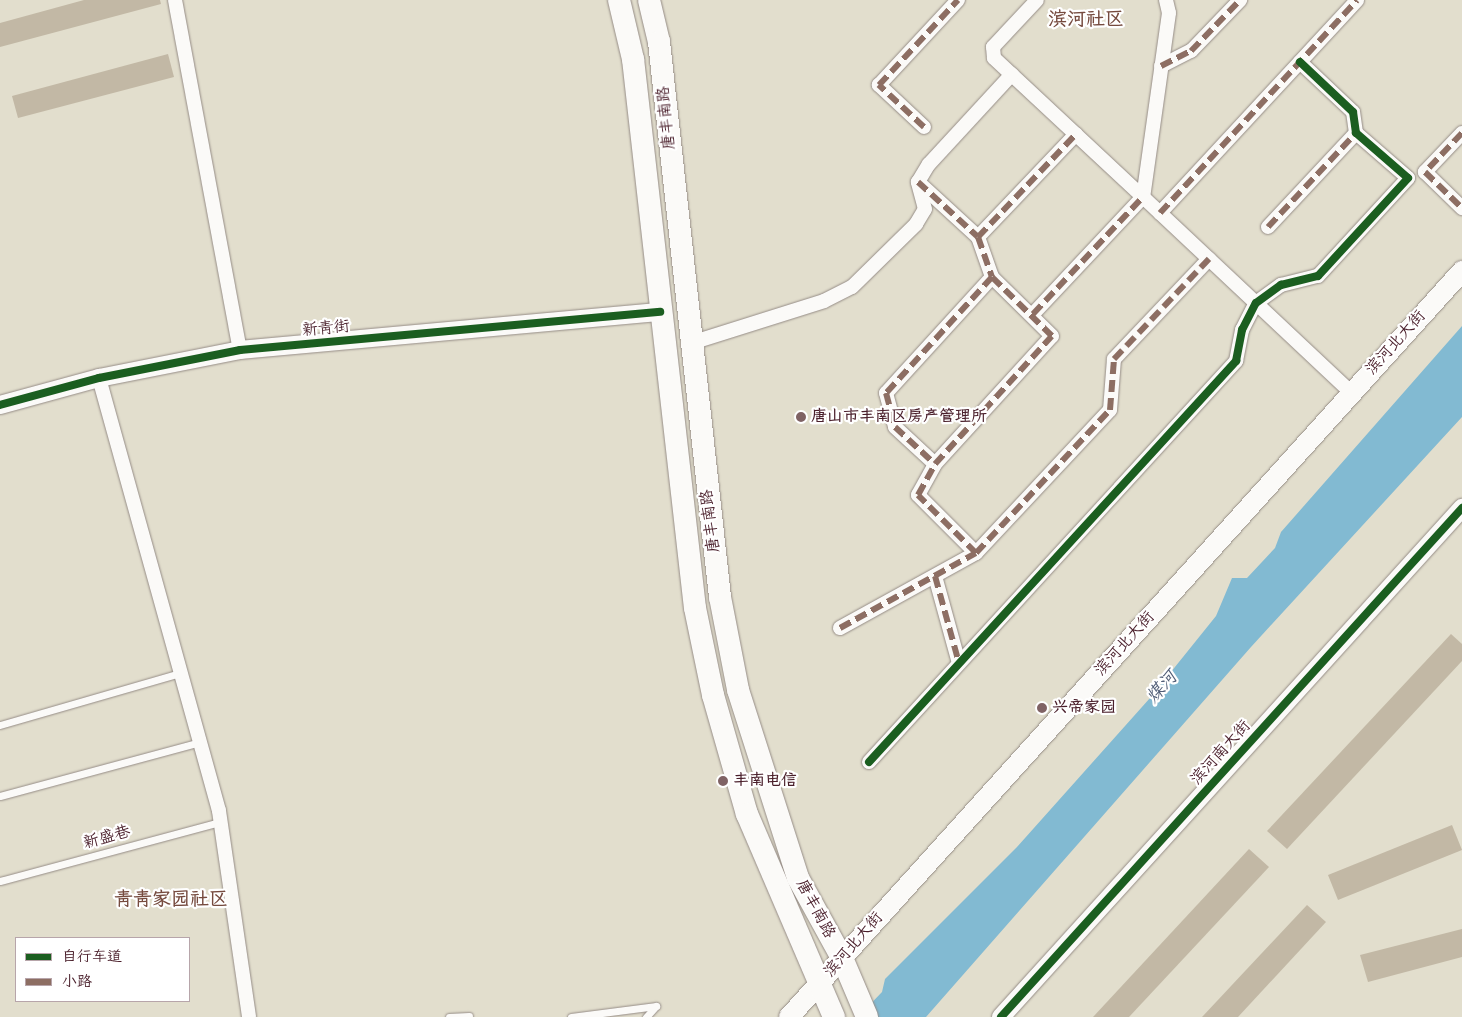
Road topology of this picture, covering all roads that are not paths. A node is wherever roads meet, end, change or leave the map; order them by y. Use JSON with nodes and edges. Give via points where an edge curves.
{"nodes":[{"id":1,"x":175,"y":0,"type":"edge"},
{"id":2,"x":620,"y":0,"type":"edge"},
{"id":3,"x":649,"y":0,"type":"edge"},
{"id":4,"x":958,"y":0,"type":"edge"},
{"id":5,"x":1037,"y":0,"type":"edge"},
{"id":6,"x":1166,"y":0,"type":"edge"},
{"id":7,"x":1240,"y":0,"type":"edge"},
{"id":8,"x":1358,"y":0,"type":"edge"},
{"id":9,"x":1300,"y":62,"type":"junction"},
{"id":10,"x":1162,"y":66,"type":"junction"},
{"id":11,"x":1012,"y":74,"type":"junction"},
{"id":12,"x":924,"y":127,"type":"dead end"},
{"id":13,"x":1356,"y":133,"type":"junction"},
{"id":14,"x":1462,"y":133,"type":"edge"},
{"id":15,"x":1076,"y":134,"type":"junction"},
{"id":16,"x":918,"y":182,"type":"junction"},
{"id":17,"x":1144,"y":197,"type":"junction"},
{"id":18,"x":1462,"y":208,"type":"edge"},
{"id":19,"x":1160,"y":213,"type":"junction"},
{"id":20,"x":1268,"y":227,"type":"dead end"},
{"id":21,"x":978,"y":237,"type":"junction"},
{"id":22,"x":1209,"y":259,"type":"junction"},
{"id":23,"x":1462,"y":271,"type":"edge"},
{"id":24,"x":992,"y":277,"type":"junction"},
{"id":25,"x":1256,"y":303,"type":"junction"},
{"id":26,"x":660,"y":312,"type":"junction"},
{"id":27,"x":1032,"y":314,"type":"junction"},
{"id":28,"x":691,"y":343,"type":"junction"},
{"id":29,"x":240,"y":350,"type":"junction"},
{"id":30,"x":99,"y":378,"type":"junction"},
{"id":31,"x":1351,"y":392,"type":"junction"},
{"id":32,"x":0,"y":405,"type":"edge"},
{"id":33,"x":935,"y":464,"type":"junction"},
{"id":34,"x":1462,"y":508,"type":"edge"},
{"id":35,"x":976,"y":553,"type":"junction"},
{"id":36,"x":935,"y":576,"type":"junction"},
{"id":37,"x":840,"y":628,"type":"dead end"},
{"id":38,"x":959,"y":663,"type":"junction"},
{"id":39,"x":180,"y":673,"type":"junction"},
{"id":40,"x":0,"y":725,"type":"edge"},
{"id":41,"x":200,"y":742,"type":"junction"},
{"id":42,"x":869,"y":762,"type":"dead end"},
{"id":43,"x":0,"y":796,"type":"edge"},
{"id":44,"x":220,"y":822,"type":"junction"},
{"id":45,"x":0,"y":881,"type":"edge"},
{"id":46,"x":842,"y":958,"type":"junction"},
{"id":47,"x":821,"y":983,"type":"junction"},
{"id":48,"x":833,"y":1015,"type":"edge"},
{"id":49,"x":469,"y":1016,"type":"dead end"},
{"id":50,"x":249,"y":1017,"type":"edge"},
{"id":51,"x":449,"y":1017,"type":"edge"},
{"id":52,"x":571,"y":1017,"type":"edge"},
{"id":53,"x":646,"y":1017,"type":"edge"},
{"id":54,"x":789,"y":1017,"type":"edge"},
{"id":55,"x":867,"y":1017,"type":"edge"},
{"id":56,"x":1001,"y":1017,"type":"edge"}],
"edges":[{"from":1,"to":29,"type":"street"},
{"from":2,"to":26,"type":"main road","name":"唐丰南路","via":[[634,59]]},
{"from":3,"to":28,"type":"main road","name":"唐丰南路","via":[[658,42]]},
{"from":4,"to":12,"type":"street","via":[[879,85]]},
{"from":5,"to":11,"type":"street","via":[[993,47],[994,58]]},
{"from":6,"to":10,"type":"street","via":[[1169,13]]},
{"from":7,"to":10,"type":"street","via":[[1191,51]]},
{"from":8,"to":9,"type":"street"},
{"from":9,"to":13,"type":"street","via":[[1352,112]]},
{"from":9,"to":19,"type":"street"},
{"from":10,"to":17,"type":"street"},
{"from":11,"to":15,"type":"street"},
{"from":11,"to":16,"type":"street","via":[[929,164]]},
{"from":13,"to":20,"type":"street"},
{"from":13,"to":25,"type":"street","via":[[1408,178],[1318,276],[1281,285]]},
{"from":14,"to":18,"type":"street","via":[[1425,172]]},
{"from":15,"to":17,"type":"street"},
{"from":15,"to":21,"type":"street"},
{"from":16,"to":21,"type":"street"},
{"from":16,"to":28,"type":"street","via":[[925,209],[916,224],[852,287],[824,301]]},
{"from":17,"to":19,"type":"street"},
{"from":17,"to":27,"type":"street"},
{"from":19,"to":22,"type":"street"},
{"from":21,"to":24,"type":"street"},
{"from":22,"to":25,"type":"street"},
{"from":22,"to":35,"type":"street","via":[[1114,359],[1110,410]]},
{"from":23,"to":31,"type":"main road","name":"滨河北大街"},
{"from":24,"to":27,"type":"street"},
{"from":24,"to":33,"type":"street","via":[[886,393],[895,427]]},
{"from":25,"to":31,"type":"street"},
{"from":25,"to":38,"type":"street","via":[[1242,330],[1236,361]]},
{"from":26,"to":29,"type":"street","name":"新青街"},
{"from":26,"to":47,"type":"main road","name":"唐丰南路","via":[[694,608],[713,695],[747,814],[774,883]]},
{"from":27,"to":33,"type":"street","via":[[1052,336]]},
{"from":28,"to":46,"type":"main road","name":"唐丰南路","via":[[720,597],[738,690],[798,878]]},
{"from":29,"to":30,"type":"street","name":"新青街"},
{"from":30,"to":32,"type":"street","name":"新青街"},
{"from":30,"to":39,"type":"street"},
{"from":31,"to":46,"type":"main road","name":"滨河北大街"},
{"from":33,"to":35,"type":"street","via":[[918,495]]},
{"from":34,"to":56,"type":"street","name":"滨河南大街"},
{"from":35,"to":36,"type":"street"},
{"from":36,"to":37,"type":"street"},
{"from":36,"to":38,"type":"street"},
{"from":38,"to":42,"type":"street"},
{"from":39,"to":40,"type":"lane"},
{"from":39,"to":41,"type":"street"},
{"from":41,"to":43,"type":"lane"},
{"from":41,"to":44,"type":"street"},
{"from":44,"to":45,"type":"lane","name":"新盛巷"},
{"from":44,"to":50,"type":"street"},
{"from":46,"to":47,"type":"main road","name":"滨河北大街"},
{"from":46,"to":55,"type":"main road","name":"唐丰南路"},
{"from":47,"to":48,"type":"main road","name":"唐丰南路"},
{"from":47,"to":54,"type":"main road","name":"滨河北大街"},
{"from":49,"to":51,"type":"lane"},
{"from":52,"to":53,"type":"lane","via":[[656,1006]]}]}
